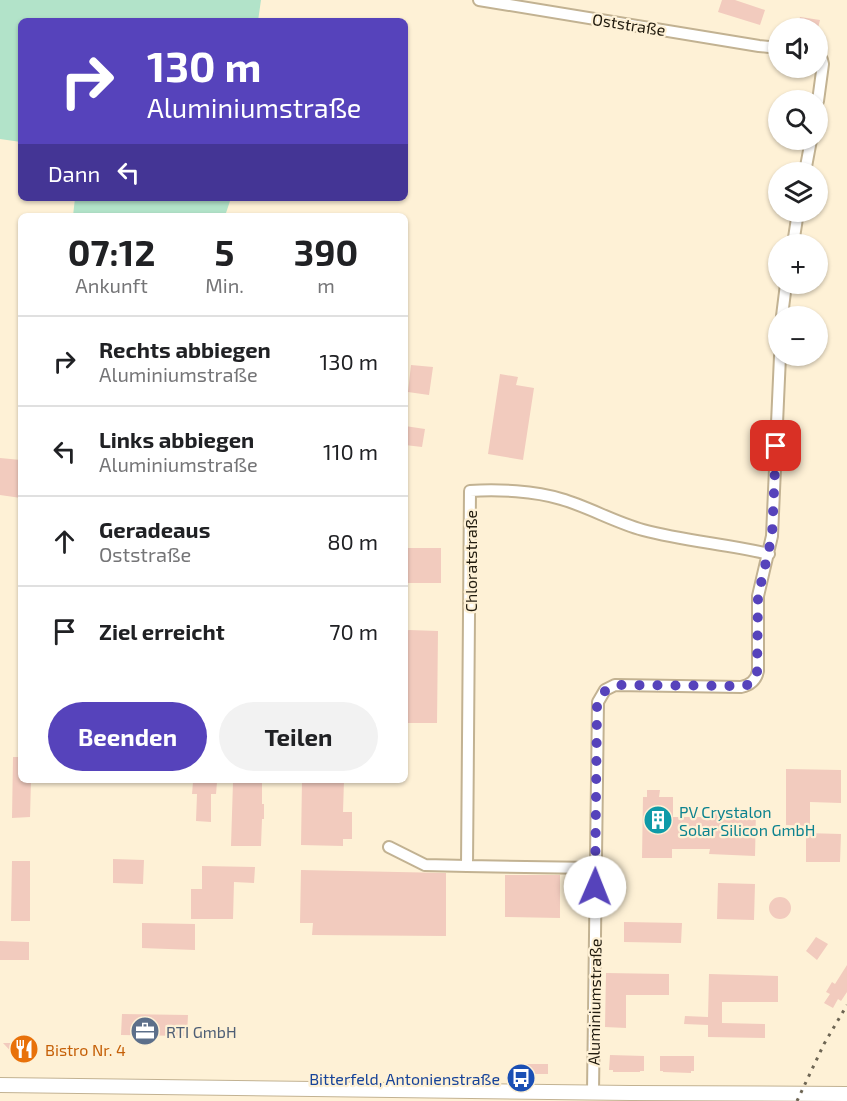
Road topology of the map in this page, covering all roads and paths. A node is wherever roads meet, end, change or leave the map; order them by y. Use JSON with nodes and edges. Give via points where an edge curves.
{"nodes":[{"id":1,"x":479,"y":0,"type":"edge"},
{"id":2,"x":768,"y":47,"type":"edge"},
{"id":3,"x":780,"y":366,"type":"edge"},
{"id":4,"x":769,"y":555,"type":"junction"},
{"id":5,"x":389,"y":847,"type":"dead end"},
{"id":6,"x":467,"y":866,"type":"junction"},
{"id":7,"x":595,"y":868,"type":"junction"},
{"id":8,"x":0,"y":1085,"type":"edge"},
{"id":9,"x":593,"y":1092,"type":"junction"},
{"id":10,"x":847,"y":1094,"type":"edge"},
{"id":11,"x":352,"y":1095,"type":"edge"}],
"edges":[{"from":1,"to":2,"type":"street","name":"Oststraße"},
{"from":3,"to":4,"type":"street"},
{"from":4,"to":6,"type":"street","name":"Chloratstraße","via":[[645,531],[550,496],[470,491]]},
{"from":4,"to":7,"type":"street","name":"Aluminiumstraße","via":[[758,596],[758,671],[753,682],[736,687],[615,685],[600,698]]},
{"from":5,"to":6,"type":"street","via":[[425,865]]},
{"from":6,"to":7,"type":"street"},
{"from":7,"to":9,"type":"street","name":"Aluminiumstraße"},
{"from":8,"to":11,"type":"street"},
{"from":9,"to":10,"type":"street"},
{"from":9,"to":11,"type":"street"}]}
